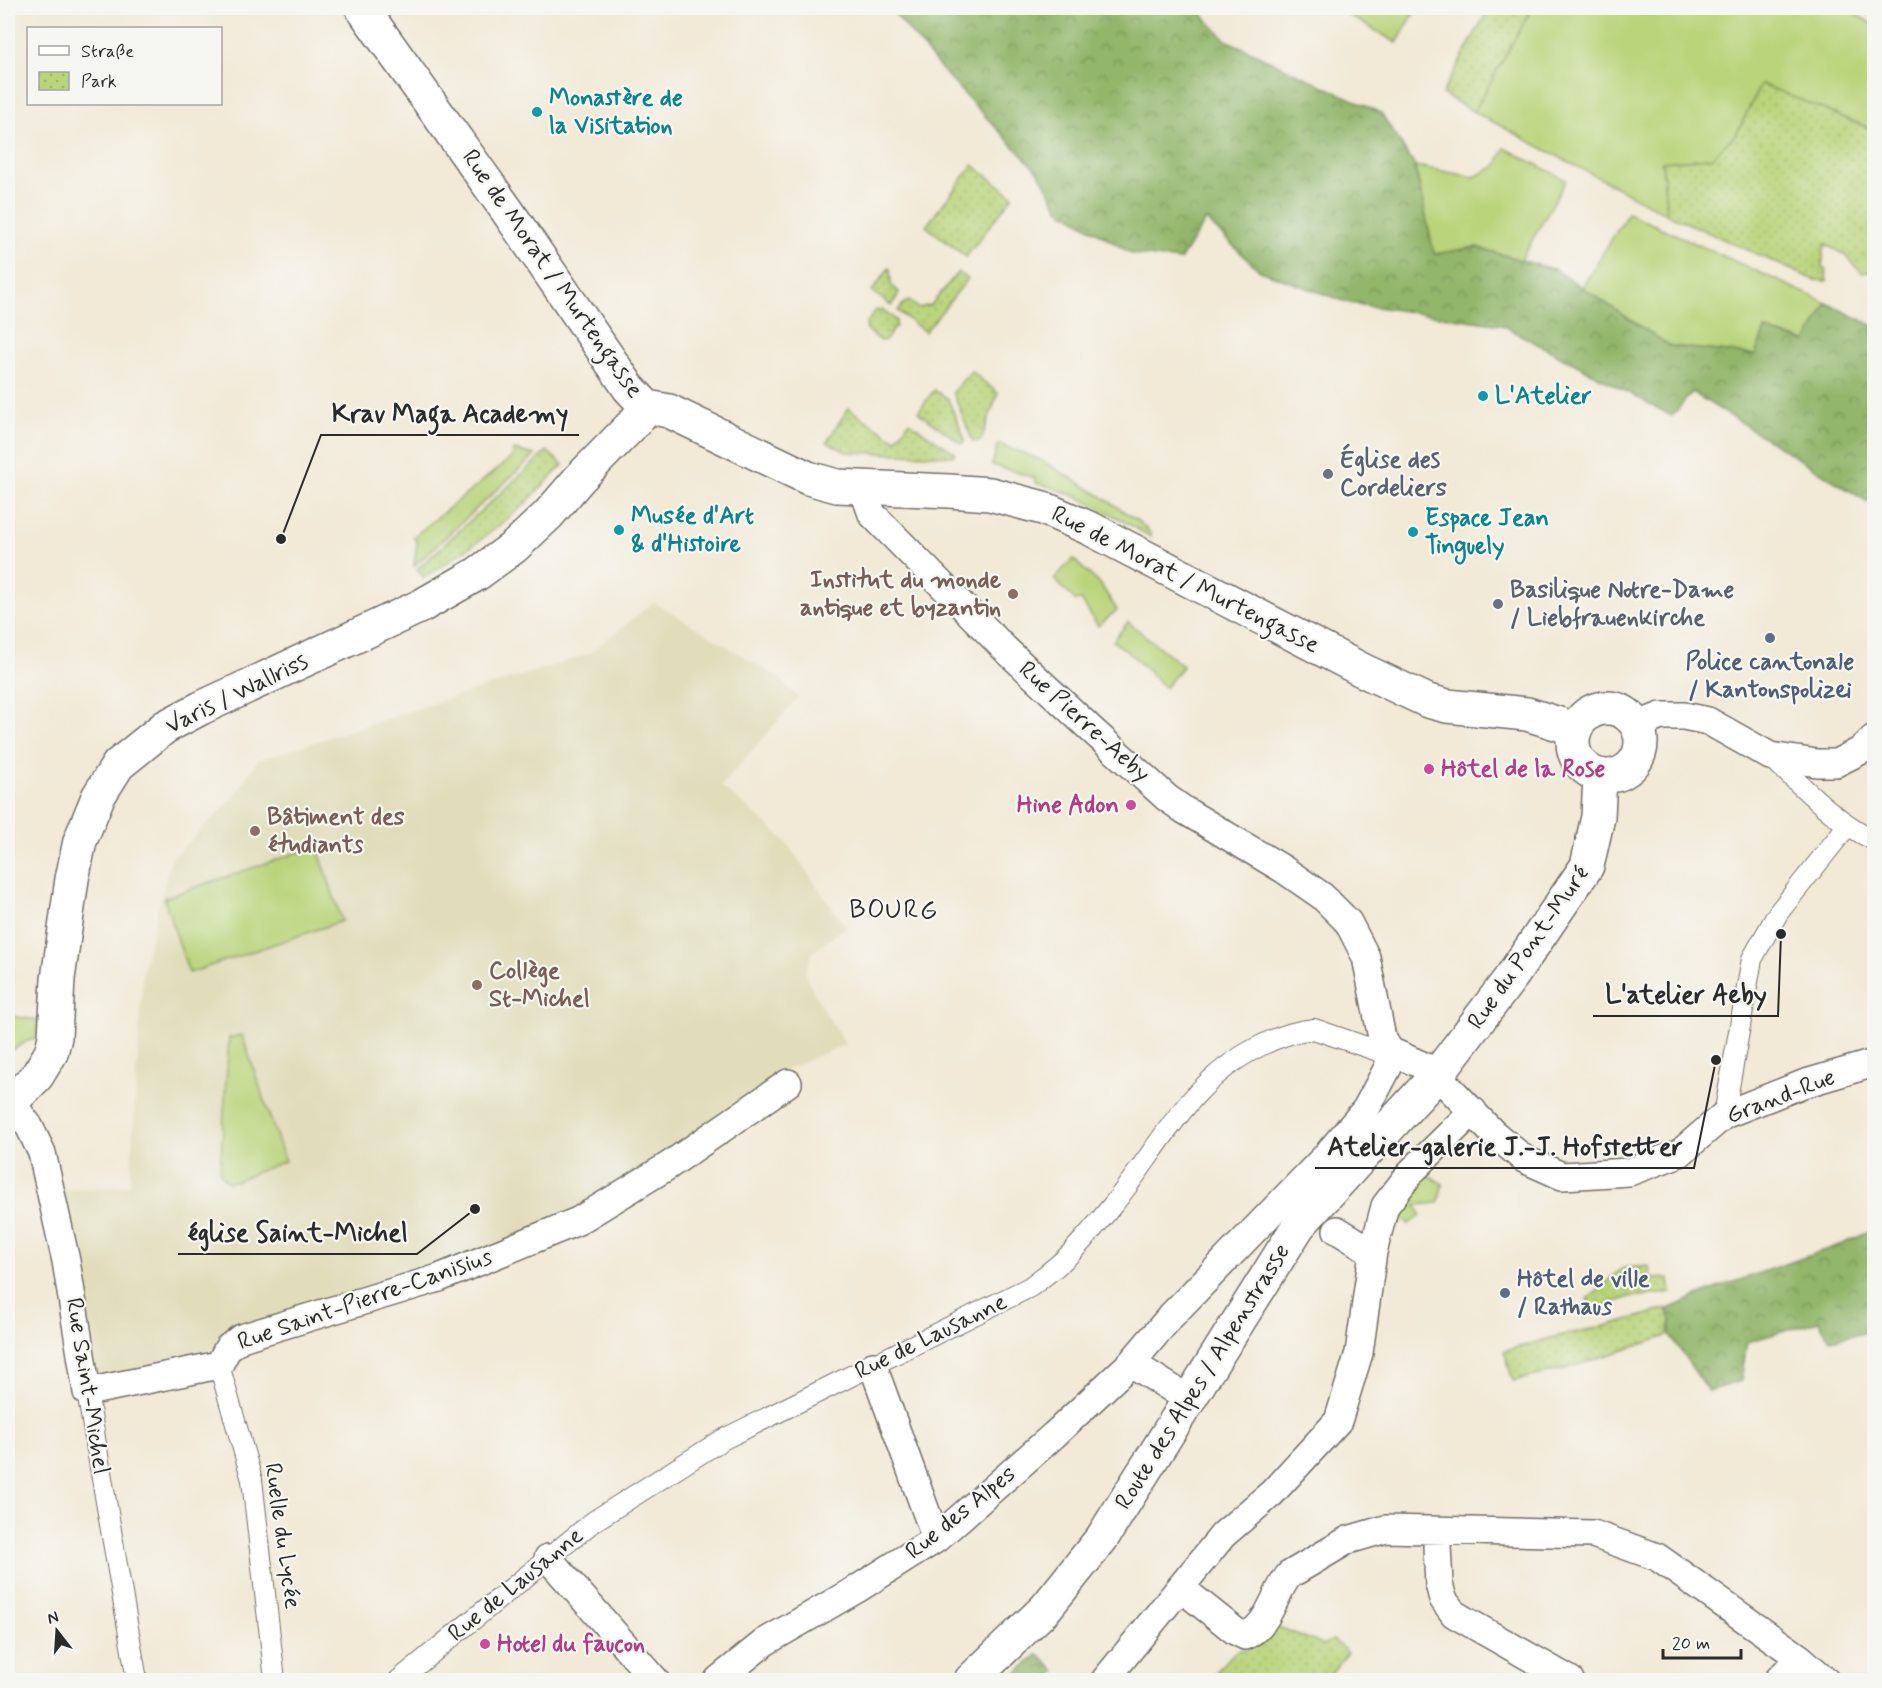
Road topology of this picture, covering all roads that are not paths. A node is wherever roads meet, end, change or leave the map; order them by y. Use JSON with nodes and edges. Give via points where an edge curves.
{"nodes":[{"id":1,"x":362,"y":8,"type":"edge"},
{"id":2,"x":647,"y":407,"type":"junction"},
{"id":3,"x":866,"y":488,"type":"junction"},
{"id":4,"x":1638,"y":725,"type":"junction"},
{"id":5,"x":1575,"y":729,"type":"junction"},
{"id":6,"x":1875,"y":738,"type":"edge"},
{"id":7,"x":1770,"y":756,"type":"junction"},
{"id":8,"x":1600,"y":776,"type":"junction"},
{"id":9,"x":1848,"y":825,"type":"junction"},
{"id":10,"x":1875,"y":840,"type":"edge"},
{"id":11,"x":1392,"y":1053,"type":"junction"},
{"id":12,"x":1875,"y":1063,"type":"edge"},
{"id":13,"x":1437,"y":1075,"type":"junction"},
{"id":14,"x":788,"y":1083,"type":"dead end"},
{"id":15,"x":11,"y":1101,"type":"edge"},
{"id":16,"x":1473,"y":1111,"type":"junction"},
{"id":17,"x":1724,"y":1116,"type":"junction"},
{"id":18,"x":1337,"y":1230,"type":"dead end"},
{"id":19,"x":1373,"y":1252,"type":"junction"},
{"id":20,"x":1131,"y":1364,"type":"junction"},
{"id":21,"x":219,"y":1365,"type":"junction"},
{"id":22,"x":873,"y":1366,"type":"junction"},
{"id":23,"x":87,"y":1392,"type":"junction"},
{"id":24,"x":1190,"y":1400,"type":"junction"},
{"id":25,"x":936,"y":1539,"type":"junction"},
{"id":26,"x":1437,"y":1539,"type":"junction"},
{"id":27,"x":548,"y":1558,"type":"junction"},
{"id":28,"x":1181,"y":1588,"type":"junction"},
{"id":29,"x":1800,"y":1658,"type":"junction"},
{"id":30,"x":137,"y":1680,"type":"edge"},
{"id":31,"x":275,"y":1680,"type":"edge"},
{"id":32,"x":399,"y":1680,"type":"edge"},
{"id":33,"x":655,"y":1680,"type":"edge"},
{"id":34,"x":717,"y":1680,"type":"edge"},
{"id":35,"x":971,"y":1680,"type":"edge"},
{"id":36,"x":1105,"y":1680,"type":"edge"},
{"id":37,"x":1570,"y":1680,"type":"edge"},
{"id":38,"x":1778,"y":1680,"type":"edge"},
{"id":39,"x":1825,"y":1680,"type":"edge"}],
"edges":[{"from":1,"to":2,"type":"main road","name":"Rue de Morat / Murtengasse","via":[[629,388]]},
{"from":2,"to":3,"type":"main road","name":"Rue de Morat / Murtengasse","via":[[669,411],[808,478]]},
{"from":2,"to":15,"type":"main road","name":"Varis / Wallriss","via":[[548,515],[477,574],[421,606],[174,722],[118,765],[98,797],[80,841],[70,890],[51,1053],[37,1076]]},
{"from":3,"to":5,"type":"main road","name":"Rue de Morat / Murtengasse","via":[[990,494],[1042,507],[1428,701],[1550,720]]},
{"from":3,"to":11,"type":"street","name":"Rue Pierre-Aeby","via":[[872,514],[1004,648],[1167,798],[1283,869],[1322,896],[1348,922],[1366,957],[1382,1038]]},
{"from":4,"to":5,"type":"main road","via":[[1624,712],[1605,708],[1587,715]]},
{"from":4,"to":7,"type":"street","via":[[1661,716],[1708,721]]},
{"from":4,"to":8,"type":"main road","via":[[1638,758],[1622,774]]},
{"from":5,"to":8,"type":"main road","via":[[1574,753],[1589,771]]},
{"from":6,"to":7,"type":"street","via":[[1836,763]]},
{"from":7,"to":9,"type":"street"},
{"from":8,"to":13,"type":"main road","name":"Rue du Pont-Muré","via":[[1598,817],[1587,866],[1512,976]]},
{"from":9,"to":10,"type":"street"},
{"from":9,"to":17,"type":"street","via":[[1778,913],[1752,959]]},
{"from":11,"to":13,"type":"street","name":"Rue de Lausanne"},
{"from":11,"to":20,"type":"street","name":"Rue des Alpes","via":[[1366,1109],[1290,1201],[1171,1316]]},
{"from":11,"to":22,"type":"street","name":"Rue de Lausanne","via":[[1314,1029],[1273,1039],[1246,1053],[1198,1091],[1132,1181],[1068,1256],[1030,1287]]},
{"from":12,"to":17,"type":"street","name":"Grand-Rue","via":[[1803,1084]]},
{"from":13,"to":16,"type":"street","name":"Rue de Lausanne"},
{"from":13,"to":24,"type":"main road","name":"Route des Alpes / Alpenstrasse","via":[[1299,1225]]},
{"from":14,"to":21,"type":"street","name":"Rue Saint-Pierre-Canisius","via":[[668,1166],[578,1221],[439,1278],[241,1338],[228,1348]]},
{"from":15,"to":23,"type":"street","name":"Rue Saint-Michel","via":[[42,1153],[66,1261]]},
{"from":16,"to":17,"type":"street","name":"Grand-Rue","via":[[1524,1159],[1562,1176],[1629,1172],[1680,1153]]},
{"from":16,"to":19,"type":"street","via":[[1412,1171],[1385,1206]]},
{"from":18,"to":19,"type":"street"},
{"from":19,"to":28,"type":"street","via":[[1359,1353],[1338,1421],[1272,1493],[1223,1535]]},
{"from":20,"to":24,"type":"street"},
{"from":20,"to":25,"type":"street","name":"Rue des Alpes"},
{"from":21,"to":23,"type":"street","name":"Rue Saint-Pierre-Canisius"},
{"from":21,"to":31,"type":"street","name":"Ruelle du Lycée","via":[[252,1480]]},
{"from":22,"to":25,"type":"street"},
{"from":22,"to":27,"type":"street","name":"Rue de Lausanne","via":[[722,1440],[594,1521]]},
{"from":23,"to":30,"type":"street","name":"Rue Saint-Michel"},
{"from":24,"to":35,"type":"main road","name":"Route des Alpes / Alpenstrasse","via":[[1102,1538],[1045,1609]]},
{"from":25,"to":34,"type":"street","name":"Rue des Alpes","via":[[765,1642]]},
{"from":26,"to":28,"type":"street","via":[[1386,1529],[1348,1540],[1289,1575],[1260,1626],[1245,1636]]},
{"from":26,"to":29,"type":"street","via":[[1593,1534],[1657,1557]]},
{"from":26,"to":37,"type":"street","via":[[1439,1584],[1443,1599],[1454,1614]]},
{"from":27,"to":32,"type":"street","name":"Rue de Lausanne"},
{"from":27,"to":33,"type":"street"},
{"from":28,"to":36,"type":"street"},
{"from":29,"to":38,"type":"street"},
{"from":29,"to":39,"type":"street"}]}
